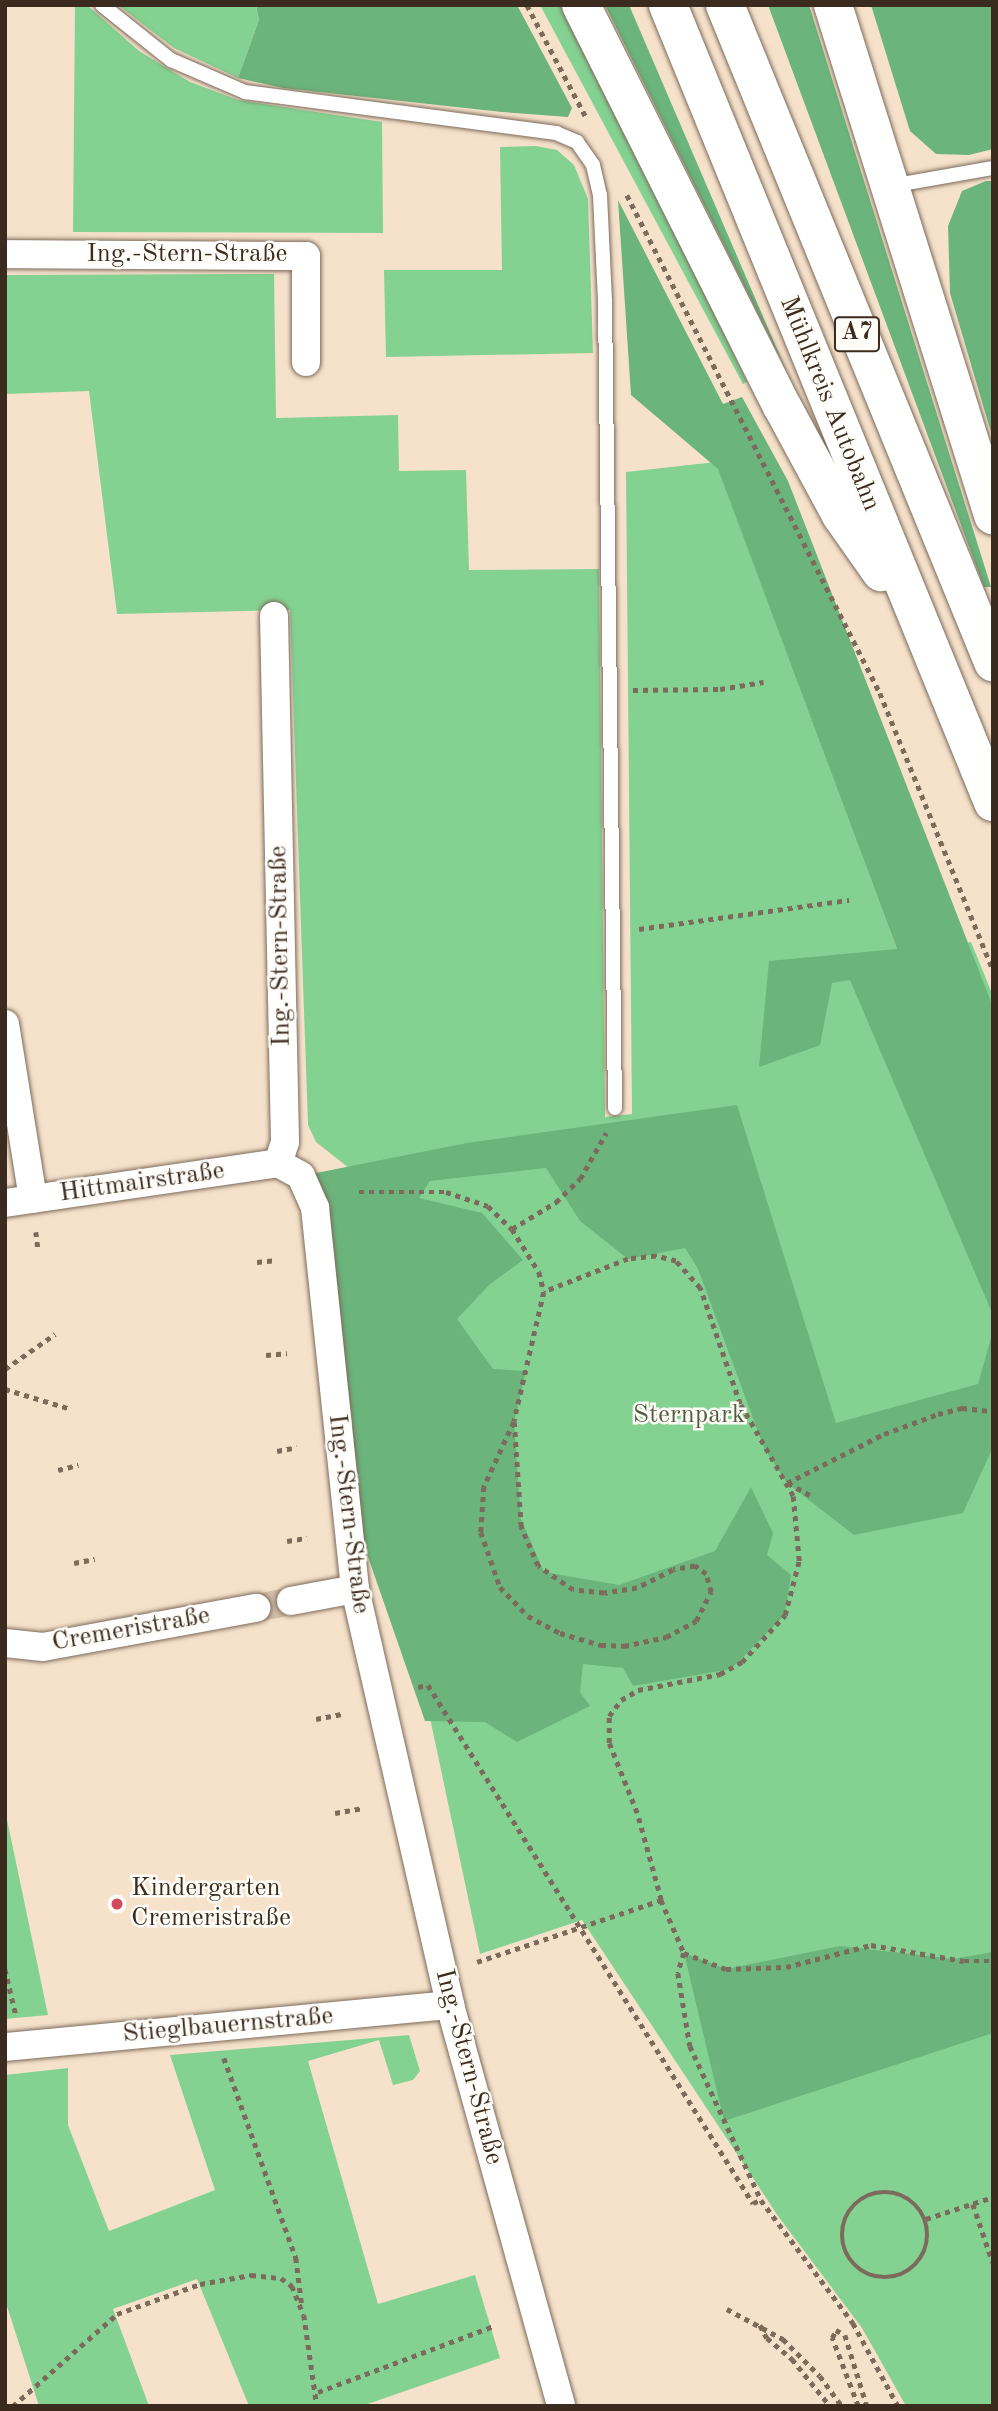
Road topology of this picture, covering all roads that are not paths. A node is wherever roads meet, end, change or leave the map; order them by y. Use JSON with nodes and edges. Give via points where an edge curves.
{"nodes":[{"id":1,"x":102,"y":5,"type":"edge"},
{"id":2,"x":581,"y":5,"type":"edge"},
{"id":3,"x":668,"y":5,"type":"edge"},
{"id":4,"x":725,"y":5,"type":"edge"},
{"id":5,"x":833,"y":5,"type":"edge"},
{"id":6,"x":993,"y":168,"type":"edge"},
{"id":7,"x":889,"y":186,"type":"junction"},
{"id":8,"x":5,"y":254,"type":"edge"},
{"id":9,"x":306,"y":362,"type":"dead end"},
{"id":10,"x":993,"y":515,"type":"edge"},
{"id":11,"x":274,"y":616,"type":"dead end"},
{"id":12,"x":923,"y":630,"type":"junction"},
{"id":13,"x":993,"y":662,"type":"edge"},
{"id":14,"x":993,"y":802,"type":"edge"},
{"id":15,"x":5,"y":1024,"type":"edge"},
{"id":16,"x":615,"y":1108,"type":"road end"},
{"id":17,"x":278,"y":1163,"type":"junction"},
{"id":18,"x":5,"y":1203,"type":"edge"},
{"id":19,"x":34,"y":1211,"type":"junction"},
{"id":20,"x":355,"y":1589,"type":"junction"},
{"id":21,"x":291,"y":1601,"type":"tunnel mouth"},
{"id":22,"x":256,"y":1608,"type":"tunnel mouth"},
{"id":23,"x":5,"y":1643,"type":"edge"},
{"id":24,"x":450,"y":2005,"type":"junction"},
{"id":25,"x":11,"y":2035,"type":"edge"},
{"id":26,"x":561,"y":2406,"type":"edge"}],
"edges":[{"from":1,"to":16,"type":"lane","via":[[170,60],[246,92],[547,131],[583,147],[597,179],[602,229]]},
{"from":2,"to":12,"type":"highway","via":[[841,514]]},
{"from":3,"to":12,"type":"highway","name":"Mühlkreis Autobahn","number":"A7"},
{"from":4,"to":13,"type":"highway","name":"Mühlkreis Autobahn","number":"A7"},
{"from":5,"to":7,"type":"highway"},
{"from":6,"to":7,"type":"lane"},
{"from":7,"to":10,"type":"highway"},
{"from":8,"to":9,"type":"street","name":"Ing.-Stern-Straße","via":[[306,256]]},
{"from":11,"to":17,"type":"street","name":"Ing.-Stern-Straße","via":[[285,1142]]},
{"from":12,"to":14,"type":"highway","name":"Mühlkreis Autobahn","number":"A7"},
{"from":15,"to":19,"type":"street"},
{"from":17,"to":19,"type":"street","name":"Hittmairstraße"},
{"from":17,"to":20,"type":"street","name":"Ing.-Stern-Straße","via":[[301,1176],[316,1208]]},
{"from":18,"to":19,"type":"street","name":"Hittmairstraße"},
{"from":20,"to":21,"type":"street"},
{"from":20,"to":24,"type":"street","name":"Ing.-Stern-Straße"},
{"from":22,"to":23,"type":"street","name":"Cremeristraße","via":[[43,1647]]},
{"from":24,"to":25,"type":"street","name":"Stieglbauernstraße"},
{"from":24,"to":26,"type":"street","name":"Ing.-Stern-Straße"}]}
